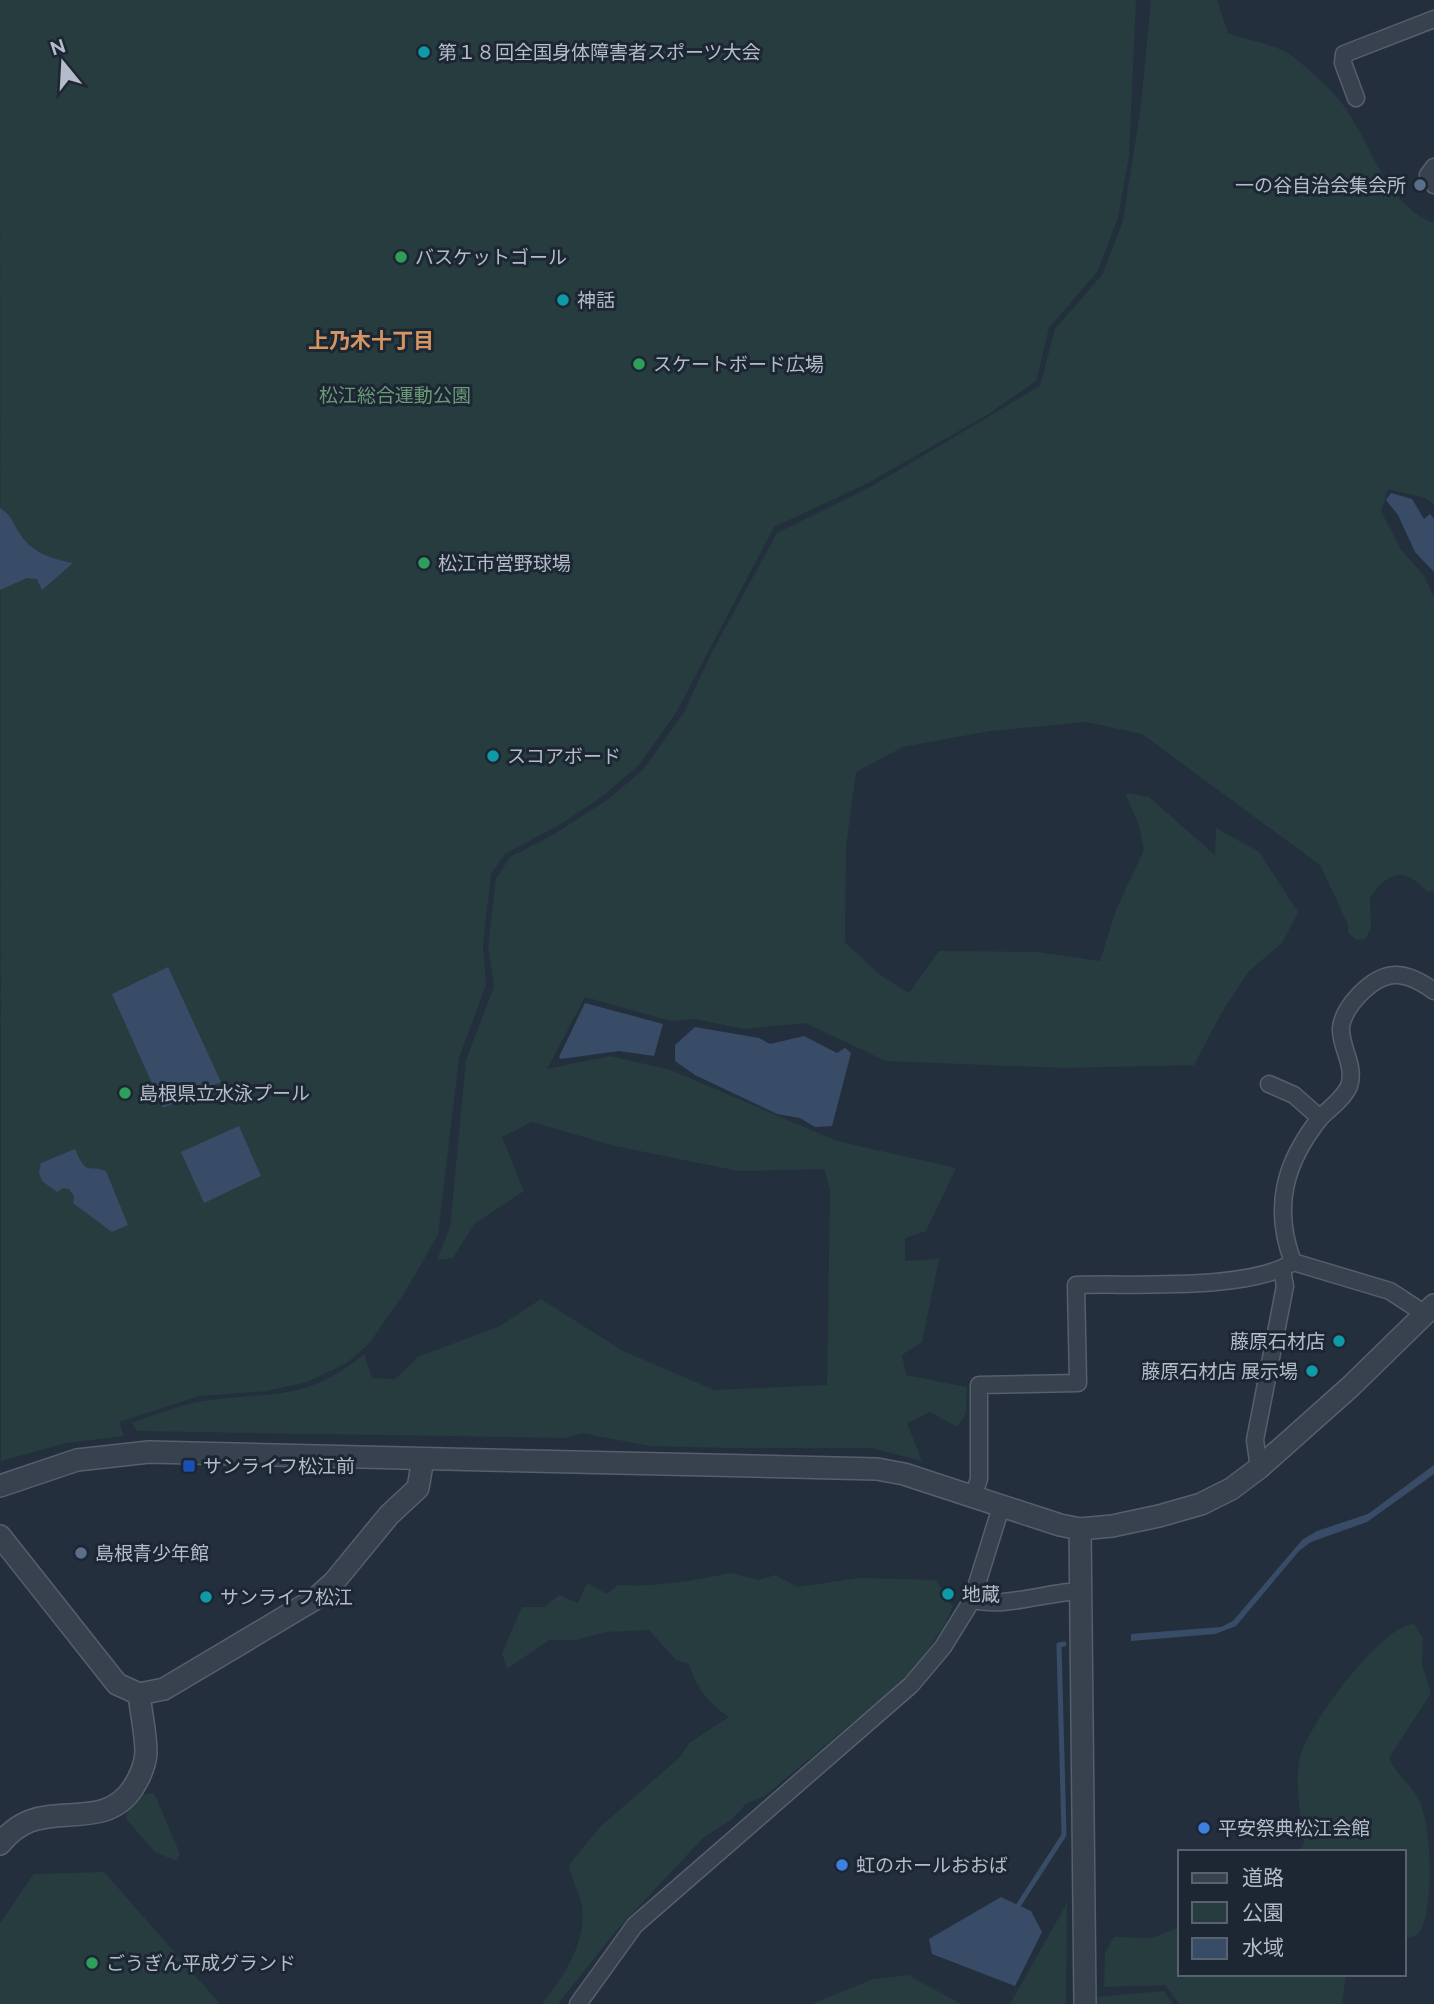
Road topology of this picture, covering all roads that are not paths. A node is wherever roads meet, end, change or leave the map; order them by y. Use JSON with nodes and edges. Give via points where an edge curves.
{"nodes":[{"id":1,"x":1434,"y":19,"type":"edge"},
{"id":2,"x":1356,"y":98,"type":"dead end"},
{"id":3,"x":1434,"y":167,"type":"edge"},
{"id":4,"x":1434,"y":186,"type":"edge"},
{"id":5,"x":1434,"y":991,"type":"edge"},
{"id":6,"x":1269,"y":1084,"type":"dead end"},
{"id":7,"x":1321,"y":1118,"type":"junction"},
{"id":8,"x":1288,"y":1266,"type":"junction"},
{"id":9,"x":1429,"y":1309,"type":"edge"},
{"id":10,"x":423,"y":1459,"type":"junction"},
{"id":11,"x":1259,"y":1468,"type":"junction"},
{"id":12,"x":0,"y":1486,"type":"edge"},
{"id":13,"x":973,"y":1497,"type":"junction"},
{"id":14,"x":1001,"y":1507,"type":"junction"},
{"id":15,"x":1080,"y":1529,"type":"junction"},
{"id":16,"x":0,"y":1536,"type":"edge"},
{"id":17,"x":1082,"y":1591,"type":"junction"},
{"id":18,"x":972,"y":1601,"type":"junction"},
{"id":19,"x":139,"y":1694,"type":"junction"},
{"id":20,"x":0,"y":1844,"type":"edge"},
{"id":21,"x":578,"y":2004,"type":"edge"},
{"id":22,"x":1085,"y":2004,"type":"edge"}],
"edges":[{"from":1,"to":2,"type":"street","via":[[1344,54]]},
{"from":3,"to":4,"type":"street","via":[[1428,175]]},
{"from":5,"to":7,"type":"street","via":[[1396,974],[1380,978],[1355,1000],[1341,1029],[1351,1072],[1348,1089]]},
{"from":6,"to":7,"type":"street","via":[[1294,1095]]},
{"from":7,"to":8,"type":"street","via":[[1292,1159],[1284,1185]]},
{"from":8,"to":9,"type":"street","via":[[1390,1291]]},
{"from":8,"to":11,"type":"street","via":[[1255,1440]]},
{"from":8,"to":13,"type":"street","via":[[1226,1280],[1076,1285],[1078,1382],[979,1385],[979,1479]]},
{"from":9,"to":11,"type":"street"},
{"from":10,"to":12,"type":"street","via":[[149,1452],[77,1460]]},
{"from":10,"to":13,"type":"street","via":[[877,1469]]},
{"from":10,"to":19,"type":"street","via":[[418,1488],[315,1598],[171,1686]]},
{"from":11,"to":15,"type":"street","via":[[1200,1504],[1112,1526]]},
{"from":13,"to":14,"type":"street"},
{"from":14,"to":15,"type":"street"},
{"from":14,"to":18,"type":"street"},
{"from":15,"to":17,"type":"street"},
{"from":16,"to":19,"type":"street","via":[[117,1684]]},
{"from":17,"to":18,"type":"street","via":[[985,1604]]},
{"from":17,"to":22,"type":"street"},
{"from":18,"to":21,"type":"street","via":[[943,1647],[911,1685],[635,1925]]},
{"from":19,"to":20,"type":"street","via":[[145,1762],[130,1792],[110,1809],[94,1815],[29,1821]]}]}
